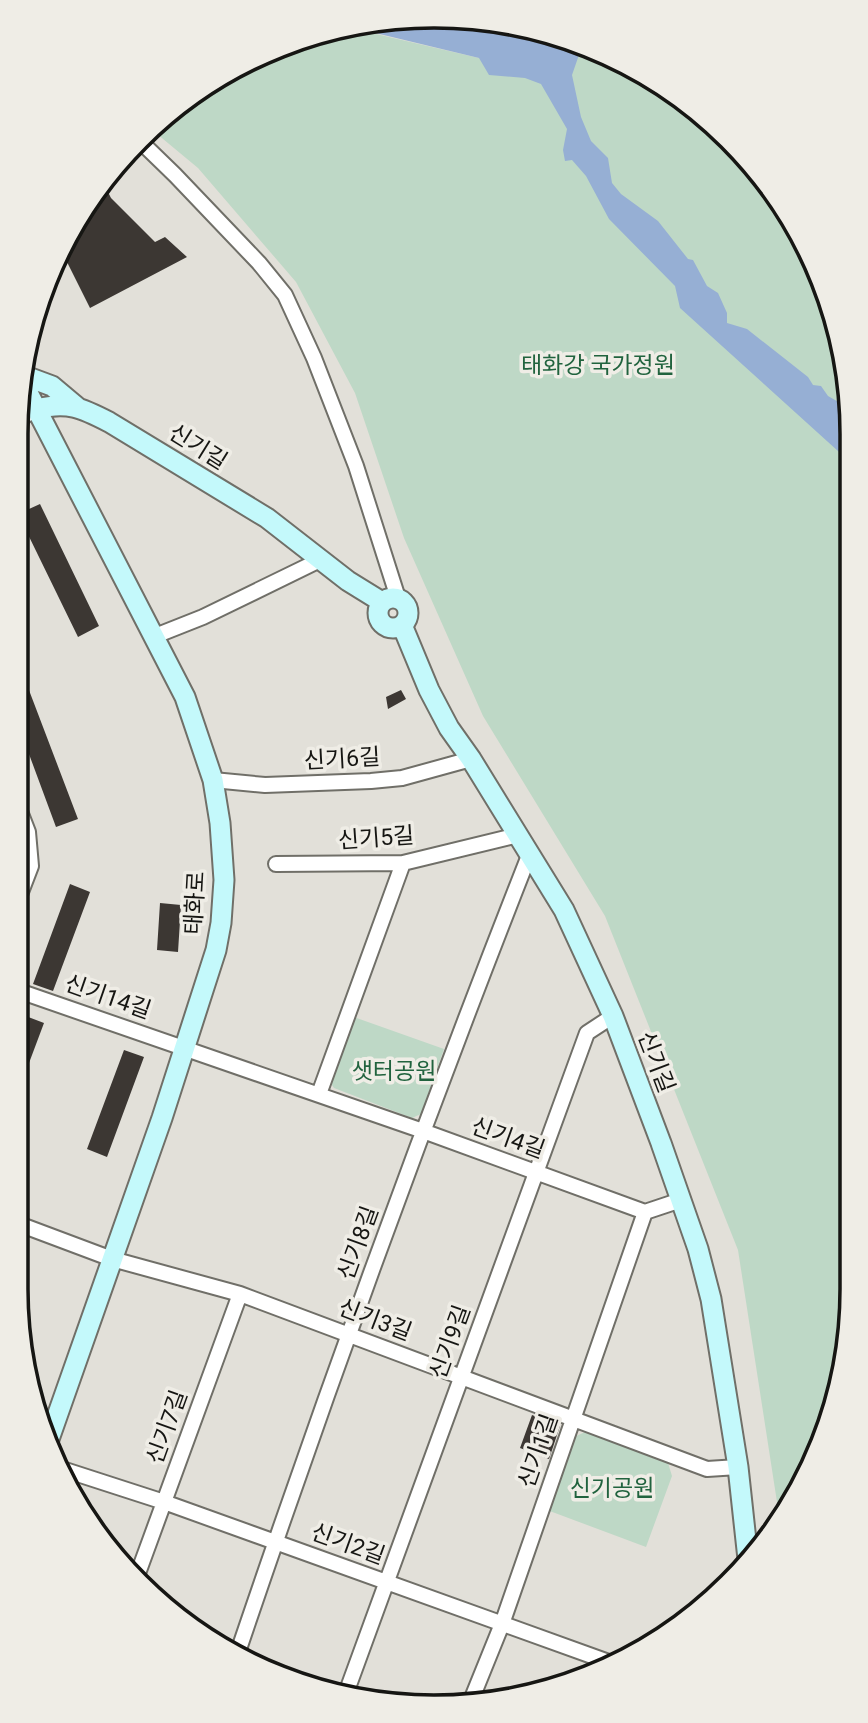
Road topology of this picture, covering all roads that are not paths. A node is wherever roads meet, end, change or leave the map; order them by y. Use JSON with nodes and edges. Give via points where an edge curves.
{"nodes":[{"id":1,"x":147,"y":147,"type":"edge"},
{"id":2,"x":31,"y":378,"type":"edge"},
{"id":3,"x":30,"y":396,"type":"edge"},
{"id":4,"x":77,"y":407,"type":"junction"},
{"id":5,"x":37,"y":409,"type":"junction"},
{"id":6,"x":29,"y":414,"type":"edge"},
{"id":7,"x":322,"y":559,"type":"junction"},
{"id":8,"x":390,"y":600,"type":"junction"},
{"id":9,"x":155,"y":636,"type":"junction"},
{"id":10,"x":471,"y":759,"type":"junction"},
{"id":11,"x":213,"y":780,"type":"junction"},
{"id":12,"x":28,"y":832,"type":"edge"},
{"id":13,"x":518,"y":835,"type":"junction"},
{"id":14,"x":530,"y":853,"type":"junction"},
{"id":15,"x":403,"y":863,"type":"junction"},
{"id":16,"x":276,"y":864,"type":"dead end"},
{"id":17,"x":28,"y":874,"type":"edge"},
{"id":18,"x":28,"y":993,"type":"edge"},
{"id":19,"x":613,"y":1016,"type":"junction"},
{"id":20,"x":185,"y":1049,"type":"junction"},
{"id":21,"x":319,"y":1094,"type":"junction"},
{"id":22,"x":423,"y":1131,"type":"junction"},
{"id":23,"x":536,"y":1172,"type":"junction"},
{"id":24,"x":681,"y":1200,"type":"junction"},
{"id":25,"x":645,"y":1212,"type":"junction"},
{"id":26,"x":28,"y":1228,"type":"edge"},
{"id":27,"x":112,"y":1259,"type":"junction"},
{"id":28,"x":240,"y":1294,"type":"junction"},
{"id":29,"x":350,"y":1335,"type":"junction"},
{"id":30,"x":461,"y":1377,"type":"junction"},
{"id":31,"x":573,"y":1419,"type":"junction"},
{"id":32,"x":53,"y":1428,"type":"edge"},
{"id":33,"x":738,"y":1467,"type":"junction"},
{"id":34,"x":72,"y":1472,"type":"edge"},
{"id":35,"x":164,"y":1502,"type":"junction"},
{"id":36,"x":275,"y":1542,"type":"junction"},
{"id":37,"x":747,"y":1547,"type":"edge"},
{"id":38,"x":140,"y":1568,"type":"edge"},
{"id":39,"x":386,"y":1582,"type":"junction"},
{"id":40,"x":502,"y":1624,"type":"junction"},
{"id":41,"x":240,"y":1646,"type":"edge"},
{"id":42,"x":600,"y":1659,"type":"edge"},
{"id":43,"x":349,"y":1686,"type":"edge"},
{"id":44,"x":474,"y":1693,"type":"edge"}],
"edges":[{"from":1,"to":8,"type":"street","via":[[285,295],[356,466]]},
{"from":2,"to":4,"type":"street","via":[[52,386]]},
{"from":3,"to":5,"type":"street","name":"태화로"},
{"from":4,"to":5,"type":"street","name":"신기길"},
{"from":4,"to":7,"type":"street","name":"신기길","via":[[255,511]]},
{"from":5,"to":6,"type":"street"},
{"from":5,"to":9,"type":"street","name":"태화로"},
{"from":7,"to":8,"type":"street","name":"신기길","via":[[348,581]]},
{"from":7,"to":9,"type":"street"},
{"from":8,"to":10,"type":"street","name":"신기길","via":[[377,613],[382,623],[392,628],[402,625],[429,690]]},
{"from":9,"to":11,"type":"street","name":"태화로","via":[[185,697]]},
{"from":10,"to":11,"type":"street","name":"신기6길","via":[[402,778],[371,781],[265,785]]},
{"from":10,"to":13,"type":"street","name":"신기길"},
{"from":11,"to":20,"type":"street","name":"태화로","via":[[224,880],[221,923]]},
{"from":12,"to":17,"type":"street"},
{"from":13,"to":14,"type":"street","name":"신기길"},
{"from":13,"to":15,"type":"street","name":"신기5길"},
{"from":14,"to":19,"type":"street","name":"신기길","via":[[564,910]]},
{"from":14,"to":22,"type":"street","name":"신기8길"},
{"from":15,"to":16,"type":"street","name":"신기5길"},
{"from":15,"to":21,"type":"street"},
{"from":18,"to":20,"type":"street","name":"신기14길"},
{"from":19,"to":23,"type":"street","name":"신기9길","via":[[587,1033]]},
{"from":19,"to":24,"type":"street","name":"신기길"},
{"from":20,"to":21,"type":"street","name":"신기4길"},
{"from":20,"to":27,"type":"street","name":"태화로"},
{"from":21,"to":22,"type":"street","name":"신기4길"},
{"from":22,"to":23,"type":"street","name":"신기4길"},
{"from":22,"to":29,"type":"street","name":"신기8길"},
{"from":23,"to":25,"type":"street","name":"신기4길"},
{"from":23,"to":30,"type":"street","name":"신기9길"},
{"from":24,"to":25,"type":"street"},
{"from":24,"to":33,"type":"street","name":"신기길","via":[[711,1299]]},
{"from":25,"to":31,"type":"street","name":"신기1길"},
{"from":26,"to":27,"type":"street","name":"신기3길"},
{"from":27,"to":28,"type":"street","name":"신기3길"},
{"from":27,"to":32,"type":"street","name":"태화로"},
{"from":28,"to":29,"type":"street","name":"신기3길"},
{"from":28,"to":35,"type":"street","name":"신기7길"},
{"from":29,"to":30,"type":"street","name":"신기3길"},
{"from":29,"to":36,"type":"street","name":"신기8길"},
{"from":30,"to":31,"type":"street","name":"신기3길"},
{"from":30,"to":39,"type":"street","name":"신기9길"},
{"from":31,"to":33,"type":"street","name":"신기3길","via":[[706,1469]]},
{"from":31,"to":40,"type":"street","name":"신기1길"},
{"from":33,"to":37,"type":"street","name":"신기길"},
{"from":34,"to":35,"type":"street","name":"신기2길"},
{"from":35,"to":36,"type":"street","name":"신기2길"},
{"from":35,"to":38,"type":"street","name":"신기7길"},
{"from":36,"to":39,"type":"street","name":"신기2길"},
{"from":36,"to":41,"type":"street","name":"신기8길"},
{"from":39,"to":40,"type":"street","name":"신기2길"},
{"from":39,"to":43,"type":"street","name":"신기9길"},
{"from":40,"to":42,"type":"street","name":"신기2길"},
{"from":40,"to":44,"type":"street","name":"신기1길"}]}
